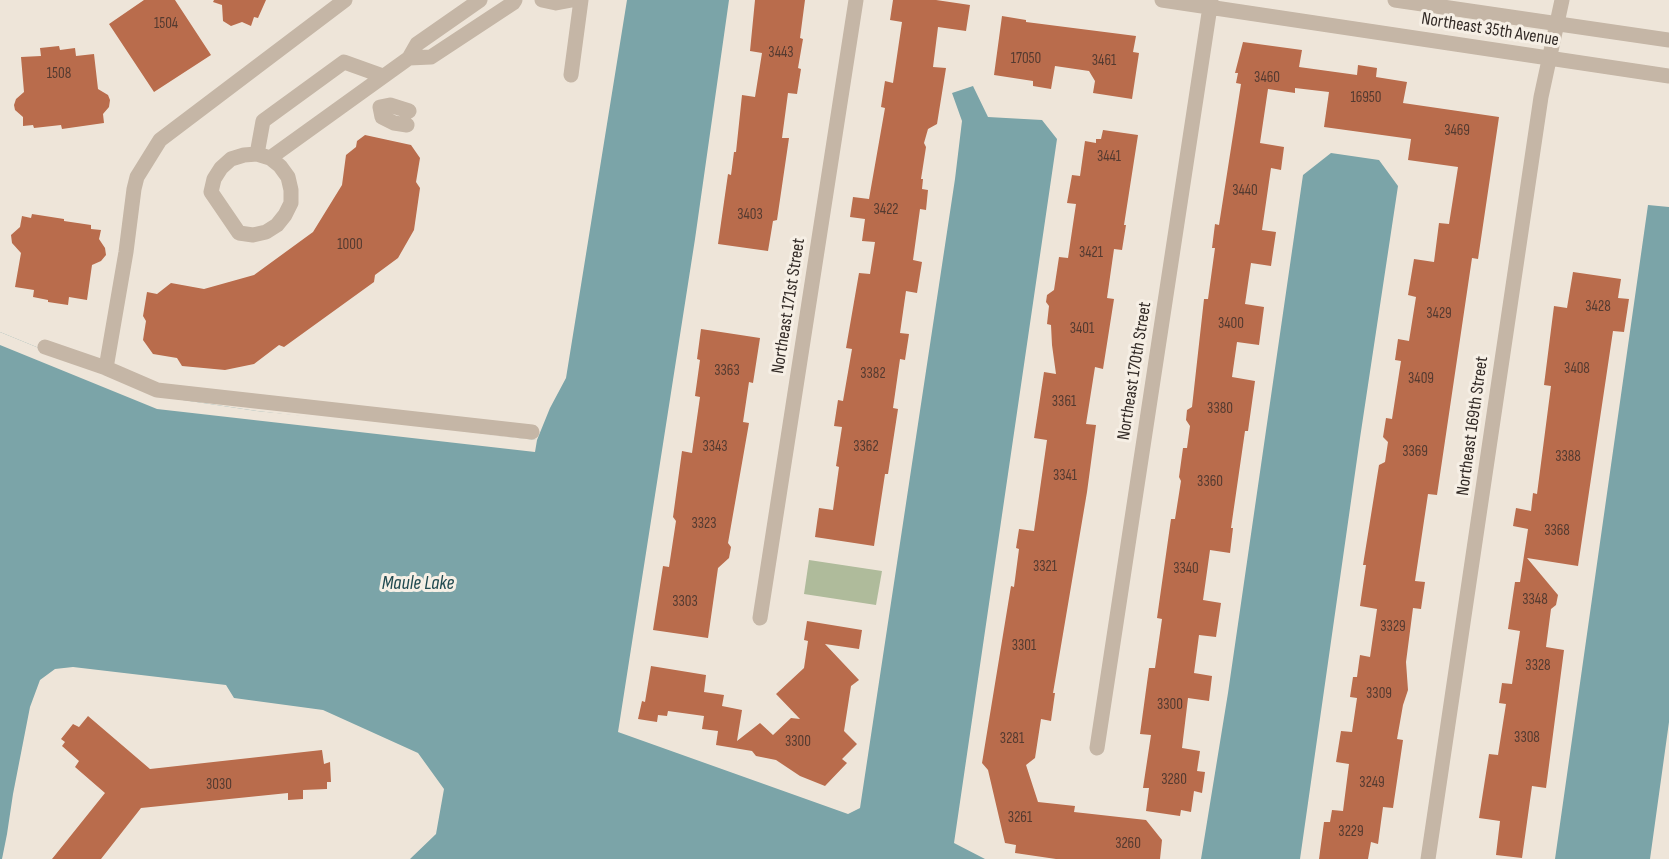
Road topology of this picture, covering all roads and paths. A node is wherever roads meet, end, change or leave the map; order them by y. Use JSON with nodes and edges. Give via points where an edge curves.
{"nodes":[{"id":1,"x":345,"y":0,"type":"edge"},
{"id":2,"x":480,"y":0,"type":"edge"},
{"id":3,"x":515,"y":0,"type":"edge"},
{"id":4,"x":542,"y":0,"type":"edge"},
{"id":5,"x":572,"y":0,"type":"edge"},
{"id":6,"x":581,"y":0,"type":"edge"},
{"id":7,"x":856,"y":0,"type":"edge"},
{"id":8,"x":1162,"y":0,"type":"edge"},
{"id":9,"x":1395,"y":0,"type":"edge"},
{"id":10,"x":1562,"y":0,"type":"edge"},
{"id":11,"x":1210,"y":4,"type":"edge"},
{"id":12,"x":1557,"y":24,"type":"junction"},
{"id":13,"x":1669,"y":40,"type":"edge"},
{"id":14,"x":409,"y":58,"type":"junction"},
{"id":15,"x":1549,"y":59,"type":"junction"},
{"id":16,"x":571,"y":75,"type":"dead end"},
{"id":17,"x":383,"y":76,"type":"junction"},
{"id":18,"x":1669,"y":76,"type":"edge"},
{"id":19,"x":365,"y":90,"type":"junction"},
{"id":20,"x":408,"y":118,"type":"dead end"},
{"id":21,"x":263,"y":156,"type":"junction"},
{"id":22,"x":45,"y":346,"type":"dead end"},
{"id":23,"x":106,"y":368,"type":"junction"},
{"id":24,"x":532,"y":432,"type":"dead end"},
{"id":25,"x":760,"y":618,"type":"dead end"},
{"id":26,"x":1097,"y":748,"type":"dead end"},
{"id":27,"x":1428,"y":859,"type":"edge"}],
"edges":[{"from":1,"to":23,"type":"street","via":[[160,140],[137,177]]},
{"from":2,"to":14,"type":"street","via":[[417,44]]},
{"from":3,"to":14,"type":"street","via":[[431,57]]},
{"from":4,"to":5,"type":"street"},
{"from":6,"to":16,"type":"street"},
{"from":7,"to":25,"type":"street","name":"Northeast 171st Street"},
{"from":8,"to":11,"type":"street","name":"Northeast 35th Avenue"},
{"from":9,"to":12,"type":"street","name":"Northeast 35th Avenue"},
{"from":10,"to":12,"type":"street","name":"Northeast 169th Street"},
{"from":11,"to":15,"type":"street","name":"Northeast 35th Avenue"},
{"from":11,"to":26,"type":"street","name":"Northeast 170th Street"},
{"from":12,"to":13,"type":"street","name":"Northeast 35th Avenue"},
{"from":12,"to":15,"type":"street","name":"Northeast 169th Street"},
{"from":14,"to":17,"type":"street"},
{"from":15,"to":18,"type":"street","name":"Northeast 35th Avenue"},
{"from":15,"to":27,"type":"street","name":"Northeast 169th Street"},
{"from":17,"to":19,"type":"street"},
{"from":17,"to":21,"type":"street","via":[[344,62],[264,121]]},
{"from":19,"to":20,"type":"street","via":[[380,107],[390,105]]},
{"from":19,"to":21,"type":"street"},
{"from":21,"to":21,"type":"street","via":[[244,154],[231,159],[214,179],[211,192],[239,233],[266,232],[277,225],[291,203],[288,177],[280,166]]},
{"from":22,"to":23,"type":"street"},
{"from":23,"to":24,"type":"street","via":[[157,390]]}]}
